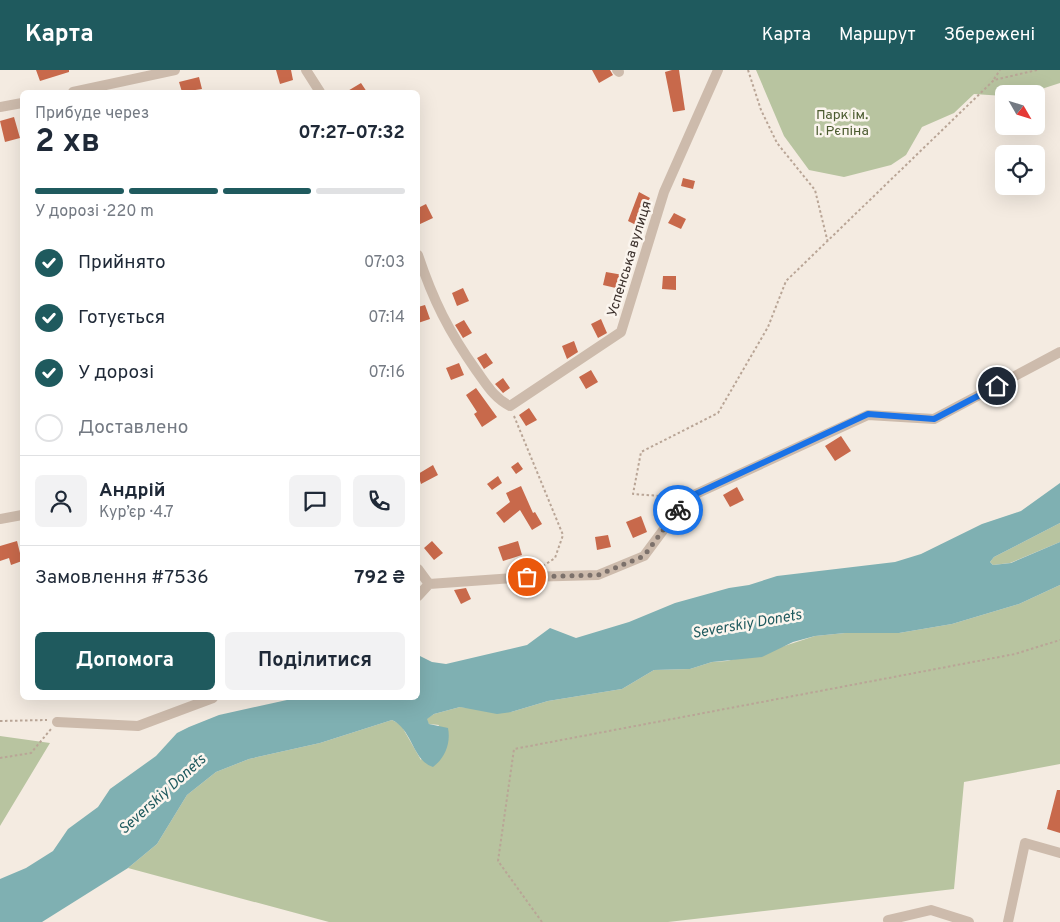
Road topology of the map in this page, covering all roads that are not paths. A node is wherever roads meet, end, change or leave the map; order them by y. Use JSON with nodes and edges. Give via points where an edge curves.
{"nodes":[{"id":1,"x":175,"y":70,"type":"edge"},
{"id":2,"x":306,"y":70,"type":"edge"},
{"id":3,"x":718,"y":70,"type":"edge"},
{"id":4,"x":85,"y":90,"type":"edge"},
{"id":5,"x":319,"y":90,"type":"edge"},
{"id":6,"x":20,"y":103,"type":"edge"},
{"id":7,"x":0,"y":107,"type":"edge"},
{"id":8,"x":420,"y":261,"type":"edge"},
{"id":9,"x":1060,"y":352,"type":"edge"},
{"id":10,"x":20,"y":515,"type":"edge"},
{"id":11,"x":0,"y":519,"type":"edge"},
{"id":12,"x":420,"y":572,"type":"edge"},
{"id":13,"x":429,"y":584,"type":"junction"},
{"id":14,"x":420,"y":594,"type":"edge"},
{"id":15,"x":208,"y":700,"type":"edge"},
{"id":16,"x":58,"y":722,"type":"road end"},
{"id":17,"x":1060,"y":853,"type":"edge"},
{"id":18,"x":888,"y":920,"type":"dead end"},
{"id":19,"x":969,"y":922,"type":"edge"},
{"id":20,"x":1008,"y":922,"type":"edge"}],
"edges":[{"from":1,"to":4,"type":"street"},
{"from":2,"to":5,"type":"street"},
{"from":3,"to":8,"type":"street","name":"Успенська вулиця","via":[[664,192],[621,332],[510,406],[497,399],[451,334]]},
{"from":6,"to":7,"type":"street"},
{"from":9,"to":13,"type":"street","via":[[934,419],[868,414],[687,498],[644,556],[598,575]]},
{"from":10,"to":11,"type":"street"},
{"from":12,"to":13,"type":"street"},
{"from":13,"to":14,"type":"street"},
{"from":15,"to":16,"type":"street","via":[[138,726]]},
{"from":17,"to":20,"type":"street","via":[[1025,843]]},
{"from":18,"to":19,"type":"street","via":[[931,910]]}]}
